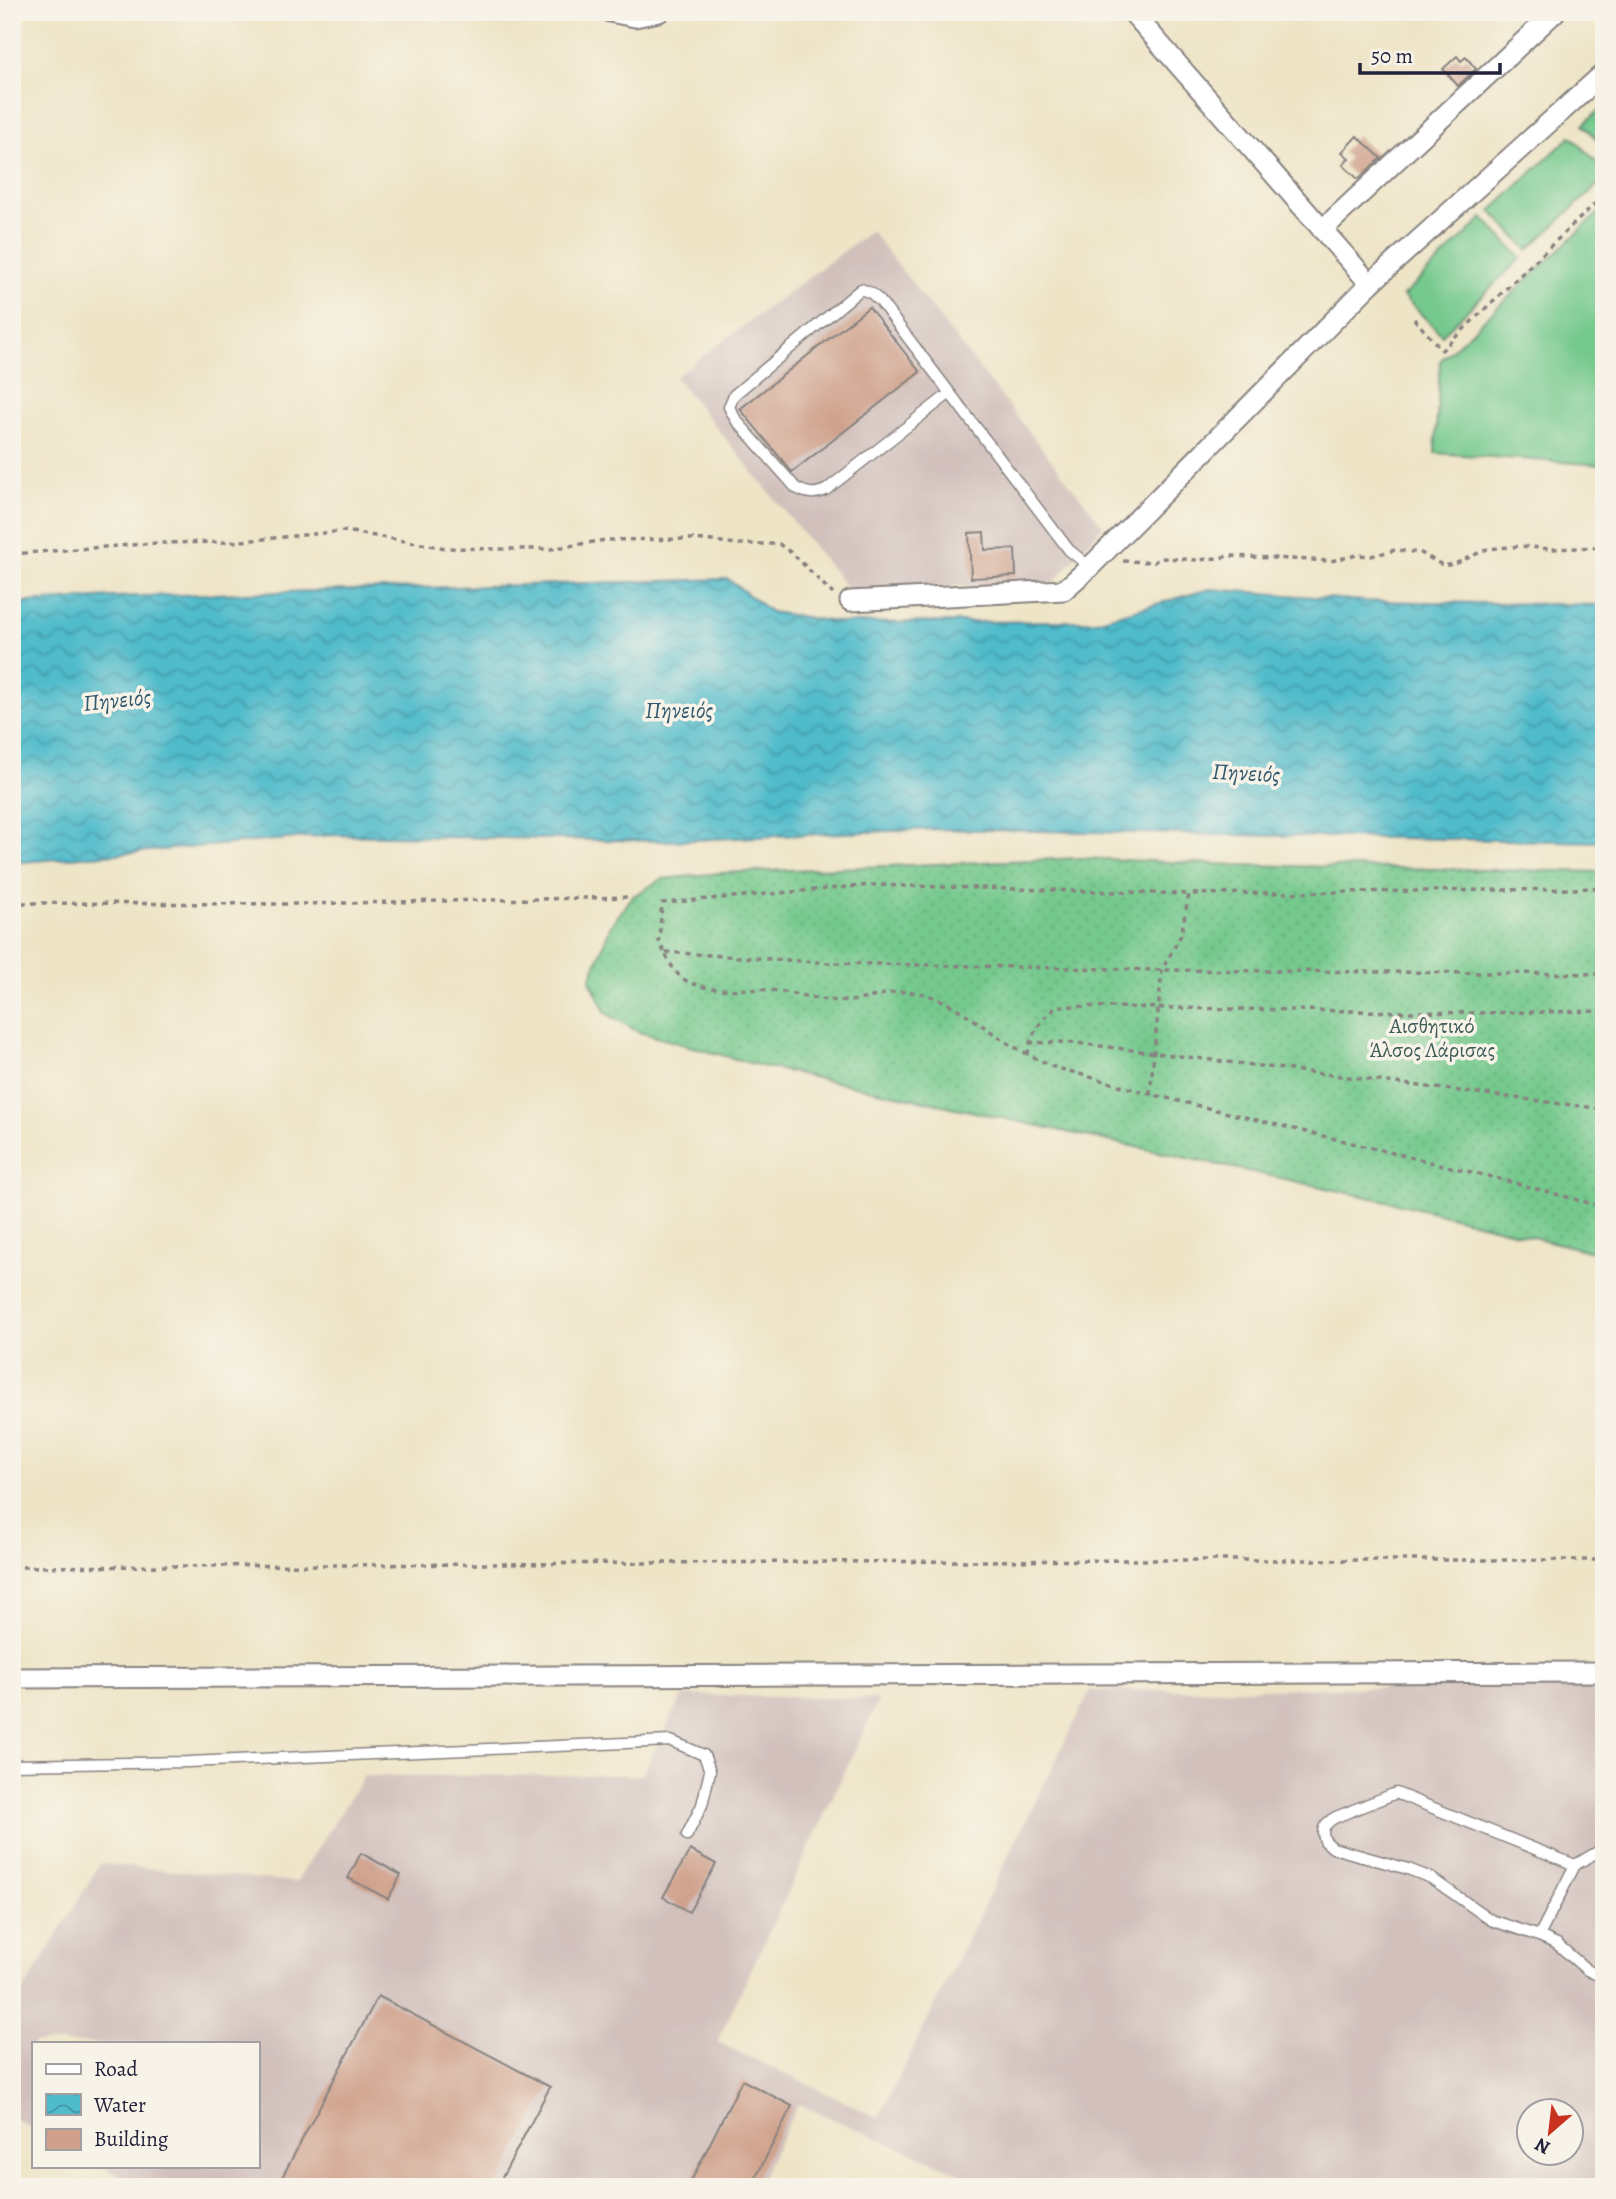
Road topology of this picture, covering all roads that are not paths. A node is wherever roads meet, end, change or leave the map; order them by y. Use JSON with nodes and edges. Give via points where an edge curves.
{"nodes":[{"id":1,"x":610,"y":12,"type":"edge"},
{"id":2,"x":659,"y":12,"type":"edge"},
{"id":3,"x":1132,"y":12,"type":"edge"},
{"id":4,"x":1555,"y":12,"type":"edge"},
{"id":5,"x":1604,"y":73,"type":"edge"},
{"id":6,"x":1322,"y":230,"type":"junction"},
{"id":7,"x":1370,"y":284,"type":"junction"},
{"id":8,"x":950,"y":393,"type":"junction"},
{"id":9,"x":1090,"y":567,"type":"junction"},
{"id":10,"x":849,"y":601,"type":"road end"},
{"id":11,"x":1604,"y":1672,"type":"edge"},
{"id":12,"x":12,"y":1678,"type":"edge"},
{"id":13,"x":12,"y":1765,"type":"edge"},
{"id":14,"x":687,"y":1835,"type":"dead end"},
{"id":15,"x":1604,"y":1848,"type":"edge"},
{"id":16,"x":1574,"y":1865,"type":"junction"},
{"id":17,"x":1539,"y":1936,"type":"junction"},
{"id":18,"x":1604,"y":1978,"type":"edge"}],
"edges":[{"from":1,"to":2,"type":"street","via":[[635,17]]},
{"from":3,"to":6,"type":"street"},
{"from":4,"to":6,"type":"street"},
{"from":5,"to":7,"type":"street"},
{"from":6,"to":7,"type":"street"},
{"from":7,"to":9,"type":"street"},
{"from":8,"to":8,"type":"lane","via":[[880,301],[860,289],[734,395],[729,407],[796,488],[817,494]]},
{"from":8,"to":9,"type":"lane","via":[[1069,550]]},
{"from":9,"to":10,"type":"street","via":[[1058,592]]},
{"from":11,"to":12,"type":"street"},
{"from":13,"to":14,"type":"lane","via":[[201,1762],[671,1741],[704,1755],[710,1771],[702,1805]]},
{"from":15,"to":16,"type":"lane"},
{"from":16,"to":17,"type":"lane"},
{"from":16,"to":17,"type":"lane","via":[[1396,1793],[1324,1826],[1325,1841],[1333,1848],[1431,1878],[1492,1920]]},
{"from":17,"to":18,"type":"lane"}]}
